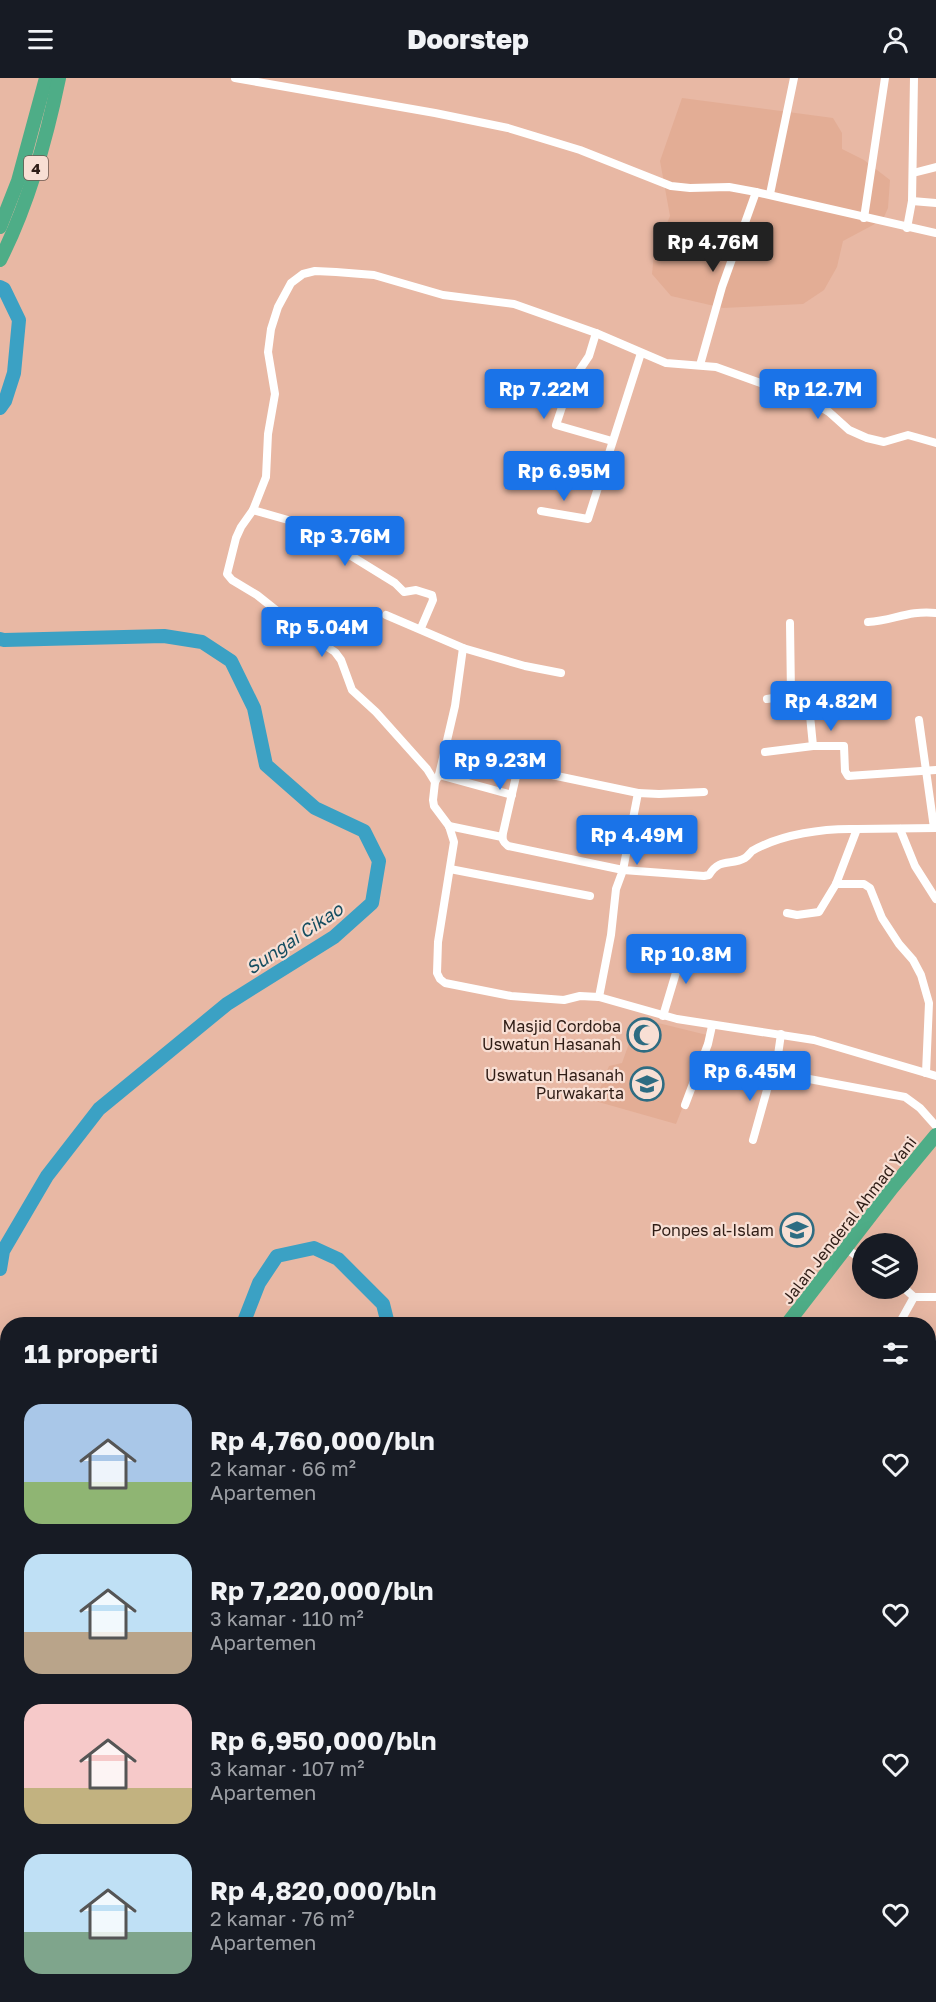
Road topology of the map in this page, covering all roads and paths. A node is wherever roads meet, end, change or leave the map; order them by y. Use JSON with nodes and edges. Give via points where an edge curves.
{"nodes":[{"id":1,"x":46,"y":78,"type":"edge"},
{"id":2,"x":59,"y":78,"type":"edge"},
{"id":3,"x":235,"y":78,"type":"edge"},
{"id":4,"x":794,"y":78,"type":"edge"},
{"id":5,"x":885,"y":78,"type":"edge"},
{"id":6,"x":915,"y":78,"type":"edge"},
{"id":7,"x":936,"y":166,"type":"edge"},
{"id":8,"x":913,"y":173,"type":"junction"},
{"id":9,"x":756,"y":192,"type":"junction"},
{"id":10,"x":770,"y":194,"type":"junction"},
{"id":11,"x":912,"y":201,"type":"junction"},
{"id":12,"x":936,"y":203,"type":"edge"},
{"id":13,"x":864,"y":218,"type":"junction"},
{"id":14,"x":0,"y":226,"type":"edge"},
{"id":15,"x":907,"y":228,"type":"junction"},
{"id":16,"x":936,"y":233,"type":"edge"},
{"id":17,"x":1,"y":258,"type":"edge"},
{"id":18,"x":596,"y":333,"type":"junction"},
{"id":19,"x":640,"y":353,"type":"junction"},
{"id":20,"x":700,"y":365,"type":"junction"},
{"id":21,"x":612,"y":441,"type":"junction"},
{"id":22,"x":936,"y":443,"type":"edge"},
{"id":23,"x":253,"y":510,"type":"junction"},
{"id":24,"x":541,"y":511,"type":"dead end"},
{"id":25,"x":936,"y":613,"type":"edge"},
{"id":26,"x":386,"y":615,"type":"dead end"},
{"id":27,"x":868,"y":622,"type":"dead end"},
{"id":28,"x":790,"y":623,"type":"dead end"},
{"id":29,"x":421,"y":628,"type":"junction"},
{"id":30,"x":463,"y":648,"type":"junction"},
{"id":31,"x":561,"y":673,"type":"dead end"},
{"id":32,"x":791,"y":695,"type":"junction"},
{"id":33,"x":766,"y":699,"type":"dead end"},
{"id":34,"x":919,"y":720,"type":"dead end"},
{"id":35,"x":813,"y":746,"type":"junction"},
{"id":36,"x":765,"y":753,"type":"dead end"},
{"id":37,"x":936,"y":770,"type":"edge"},
{"id":38,"x":927,"y":771,"type":"junction"},
{"id":39,"x":437,"y":779,"type":"junction"},
{"id":40,"x":704,"y":792,"type":"dead end"},
{"id":41,"x":638,"y":793,"type":"junction"},
{"id":42,"x":512,"y":795,"type":"junction"},
{"id":43,"x":449,"y":826,"type":"junction"},
{"id":44,"x":935,"y":828,"type":"edge"},
{"id":45,"x":857,"y":829,"type":"junction"},
{"id":46,"x":900,"y":829,"type":"junction"},
{"id":47,"x":502,"y":837,"type":"junction"},
{"id":48,"x":450,"y":869,"type":"junction"},
{"id":49,"x":623,"y":870,"type":"junction"},
{"id":50,"x":837,"y":884,"type":"junction"},
{"id":51,"x":590,"y":896,"type":"dead end"},
{"id":52,"x":936,"y":899,"type":"edge"},
{"id":53,"x":787,"y":913,"type":"dead end"},
{"id":54,"x":684,"y":946,"type":"dead end"},
{"id":55,"x":599,"y":997,"type":"junction"},
{"id":56,"x":663,"y":1016,"type":"junction"},
{"id":57,"x":712,"y":1026,"type":"junction"},
{"id":58,"x":781,"y":1034,"type":"junction"},
{"id":59,"x":772,"y":1072,"type":"junction"},
{"id":60,"x":926,"y":1073,"type":"junction"},
{"id":61,"x":936,"y":1076,"type":"edge"},
{"id":62,"x":685,"y":1105,"type":"dead end"},
{"id":63,"x":936,"y":1126,"type":"edge"},
{"id":64,"x":753,"y":1140,"type":"dead end"},
{"id":65,"x":934,"y":1142,"type":"edge"},
{"id":66,"x":847,"y":1249,"type":"junction"},
{"id":67,"x":852,"y":1253,"type":"edge"},
{"id":68,"x":918,"y":1297,"type":"edge"},
{"id":69,"x":936,"y":1297,"type":"edge"},
{"id":70,"x":913,"y":1299,"type":"edge"},
{"id":71,"x":793,"y":1317,"type":"edge"},
{"id":72,"x":903,"y":1317,"type":"edge"}],
"edges":[{"from":1,"to":14,"type":"highway","number":"4","via":[[18,181]]},
{"from":2,"to":17,"type":"highway","number":"4","via":[[30,188]]},
{"from":3,"to":9,"type":"street","via":[[508,128],[580,150],[671,186],[729,187]]},
{"from":4,"to":10,"type":"street"},
{"from":5,"to":13,"type":"street"},
{"from":6,"to":8,"type":"street"},
{"from":7,"to":8,"type":"street"},
{"from":8,"to":11,"type":"street"},
{"from":9,"to":10,"type":"street"},
{"from":9,"to":20,"type":"street","via":[[722,287]]},
{"from":10,"to":13,"type":"street"},
{"from":11,"to":12,"type":"street"},
{"from":11,"to":15,"type":"street"},
{"from":13,"to":15,"type":"street"},
{"from":15,"to":16,"type":"street"},
{"from":18,"to":19,"type":"street"},
{"from":18,"to":21,"type":"street","via":[[589,356],[569,386],[556,424]]},
{"from":18,"to":23,"type":"street","via":[[514,304],[443,295],[374,275],[315,271],[303,274],[291,283],[271,329],[268,352],[275,394],[266,477]]},
{"from":19,"to":20,"type":"street","via":[[666,363]]},
{"from":19,"to":21,"type":"street"},
{"from":20,"to":22,"type":"street","via":[[747,377],[811,401],[849,430],[867,438],[884,442],[908,435]]},
{"from":21,"to":24,"type":"street","via":[[588,519]]},
{"from":23,"to":29,"type":"street","via":[[288,520],[327,541],[404,592],[416,590],[432,595]]},
{"from":23,"to":39,"type":"street","via":[[236,538],[229,578],[335,652],[352,690]]},
{"from":25,"to":27,"type":"street","via":[[912,612]]},
{"from":26,"to":29,"type":"street"},
{"from":28,"to":32,"type":"street"},
{"from":29,"to":30,"type":"street"},
{"from":30,"to":31,"type":"street"},
{"from":30,"to":39,"type":"street","via":[[453,716]]},
{"from":32,"to":33,"type":"street"},
{"from":32,"to":35,"type":"street","via":[[808,695]]},
{"from":34,"to":38,"type":"street"},
{"from":35,"to":36,"type":"street"},
{"from":35,"to":38,"type":"street","via":[[844,746],[848,776]]},
{"from":37,"to":38,"type":"street"},
{"from":38,"to":44,"type":"street"},
{"from":39,"to":42,"type":"street"},
{"from":39,"to":43,"type":"street","via":[[433,800]]},
{"from":40,"to":41,"type":"street"},
{"from":41,"to":42,"type":"street","via":[[522,770],[517,772]]},
{"from":41,"to":49,"type":"street"},
{"from":42,"to":47,"type":"street"},
{"from":43,"to":47,"type":"street"},
{"from":43,"to":48,"type":"street","via":[[454,842]]},
{"from":44,"to":46,"type":"street"},
{"from":45,"to":46,"type":"street"},
{"from":45,"to":49,"type":"street","via":[[822,829],[792,836],[742,859],[716,866],[704,876]]},
{"from":45,"to":50,"type":"street"},
{"from":46,"to":52,"type":"street","via":[[915,866]]},
{"from":47,"to":49,"type":"street","via":[[508,846]]},
{"from":48,"to":51,"type":"street"},
{"from":48,"to":55,"type":"street","via":[[438,942],[440,979],[464,988],[511,996],[564,1000]]},
{"from":49,"to":55,"type":"street","via":[[616,889]]},
{"from":50,"to":53,"type":"street","via":[[819,912]]},
{"from":50,"to":60,"type":"street","via":[[864,884],[870,888],[882,918],[921,975],[929,1003]]},
{"from":54,"to":56,"type":"street"},
{"from":55,"to":56,"type":"street"},
{"from":56,"to":57,"type":"street"},
{"from":57,"to":58,"type":"street"},
{"from":57,"to":62,"type":"street"},
{"from":58,"to":59,"type":"street"},
{"from":58,"to":60,"type":"street","via":[[824,1042]]},
{"from":59,"to":63,"type":"street","via":[[905,1097]]},
{"from":59,"to":64,"type":"street"},
{"from":60,"to":61,"type":"street"},
{"from":65,"to":66,"type":"highway","name":"Jalan Jenderal Ahmad Yani","via":[[892,1188]]},
{"from":66,"to":67,"type":"street"},
{"from":66,"to":71,"type":"highway","name":"Jalan Jenderal Ahmad Yani"},
{"from":68,"to":69,"type":"street"},
{"from":70,"to":72,"type":"street"}]}
